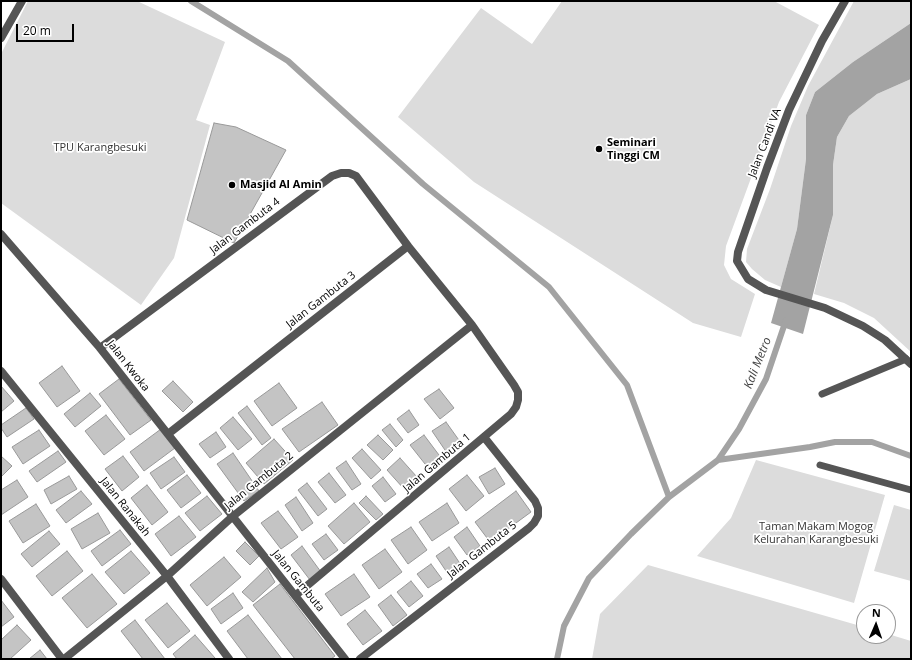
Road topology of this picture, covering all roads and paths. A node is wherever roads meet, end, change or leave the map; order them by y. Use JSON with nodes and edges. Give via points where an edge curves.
{"nodes":[{"id":1,"x":22,"y":1,"type":"edge"},
{"id":2,"x":845,"y":1,"type":"edge"},
{"id":3,"x":1,"y":38,"type":"edge"},
{"id":4,"x":1,"y":234,"type":"edge"},
{"id":5,"x":408,"y":246,"type":"junction"},
{"id":6,"x":472,"y":325,"type":"junction"},
{"id":7,"x":100,"y":348,"type":"junction"},
{"id":8,"x":908,"y":361,"type":"edge"},
{"id":9,"x":1,"y":371,"type":"edge"},
{"id":10,"x":822,"y":394,"type":"dead end"},
{"id":11,"x":168,"y":434,"type":"junction"},
{"id":12,"x":484,"y":437,"type":"junction"},
{"id":13,"x":820,"y":465,"type":"dead end"},
{"id":14,"x":911,"y":490,"type":"edge"},
{"id":15,"x":232,"y":517,"type":"junction"},
{"id":16,"x":167,"y":576,"type":"junction"},
{"id":17,"x":1,"y":579,"type":"edge"},
{"id":18,"x":296,"y":595,"type":"junction"},
{"id":19,"x":63,"y":659,"type":"edge"},
{"id":20,"x":229,"y":659,"type":"edge"},
{"id":21,"x":345,"y":659,"type":"edge"},
{"id":22,"x":360,"y":659,"type":"edge"}],
"edges":[{"from":1,"to":3,"type":"street"},
{"from":2,"to":8,"type":"street","name":"Jalan Candi VA","via":[[822,41],[789,110],[737,261],[748,279],[766,290],[825,308],[864,326]]},
{"from":4,"to":7,"type":"street","name":"Jalan Kwoka"},
{"from":5,"to":6,"type":"street"},
{"from":5,"to":7,"type":"street","name":"Jalan Gambuta 4","via":[[356,176],[349,173],[332,176]]},
{"from":5,"to":11,"type":"street","name":"Jalan Gambuta 3"},
{"from":6,"to":12,"type":"street","name":"Jalan Gambuta 1","via":[[518,392],[518,400],[511,414]]},
{"from":6,"to":15,"type":"street","name":"Jalan Gambuta 2"},
{"from":7,"to":11,"type":"street","name":"Jalan Kwoka"},
{"from":8,"to":10,"type":"lane"},
{"from":9,"to":16,"type":"street","name":"Jalan Ranakah"},
{"from":11,"to":15,"type":"street","name":"Jalan Kwoka"},
{"from":12,"to":18,"type":"street","name":"Jalan Gambuta 1"},
{"from":12,"to":22,"type":"street","name":"Jalan Gambuta 5","via":[[535,501],[538,516],[529,528]]},
{"from":13,"to":14,"type":"lane"},
{"from":15,"to":16,"type":"street","name":"Jalan Gambuta 2"},
{"from":15,"to":18,"type":"street","name":"Jalan Gambuta"},
{"from":16,"to":19,"type":"street","name":"Jalan Gambuta 2"},
{"from":16,"to":20,"type":"street","name":"Jalan Ranakah"},
{"from":17,"to":19,"type":"street"},
{"from":18,"to":21,"type":"street","name":"Jalan Gambuta"}]}
